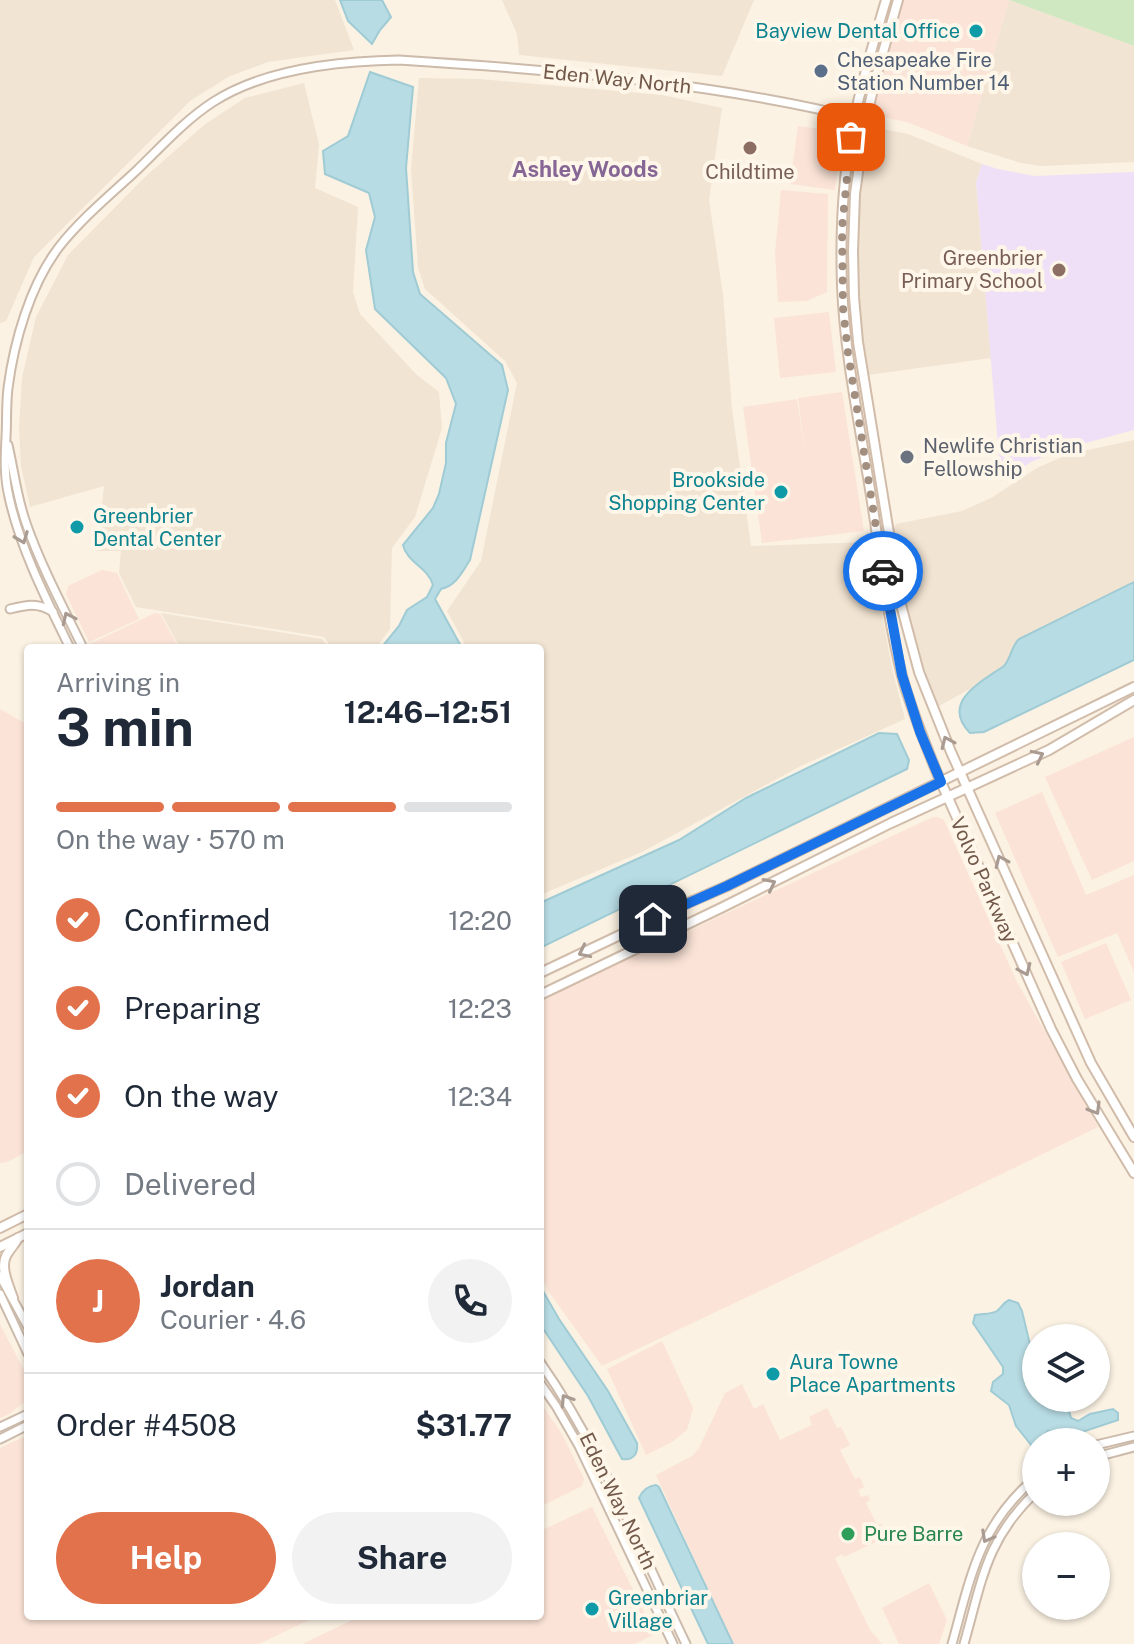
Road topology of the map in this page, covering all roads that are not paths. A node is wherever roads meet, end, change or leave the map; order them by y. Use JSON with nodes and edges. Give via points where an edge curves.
{"nodes":[{"id":1,"x":886,"y":0,"type":"edge"},
{"id":2,"x":898,"y":0,"type":"edge"},
{"id":3,"x":854,"y":117,"type":"junction"},
{"id":4,"x":865,"y":120,"type":"junction"},
{"id":5,"x":6,"y":435,"type":"junction"},
{"id":6,"x":10,"y":609,"type":"dead end"},
{"id":7,"x":53,"y":612,"type":"junction"},
{"id":8,"x":68,"y":644,"type":"edge"},
{"id":9,"x":81,"y":644,"type":"edge"},
{"id":10,"x":1134,"y":687,"type":"edge"},
{"id":11,"x":1134,"y":700,"type":"edge"},
{"id":12,"x":960,"y":772,"type":"junction"},
{"id":13,"x":941,"y":782,"type":"junction"},
{"id":14,"x":968,"y":788,"type":"junction"},
{"id":15,"x":947,"y":797,"type":"junction"},
{"id":16,"x":544,"y":971,"type":"edge"},
{"id":17,"x":544,"y":993,"type":"edge"},
{"id":18,"x":1134,"y":1137,"type":"edge"},
{"id":19,"x":1134,"y":1173,"type":"edge"},
{"id":20,"x":24,"y":1216,"type":"edge"},
{"id":21,"x":0,"y":1228,"type":"edge"},
{"id":22,"x":24,"y":1235,"type":"edge"},
{"id":23,"x":18,"y":1238,"type":"junction"},
{"id":24,"x":0,"y":1247,"type":"edge"},
{"id":25,"x":0,"y":1276,"type":"edge"},
{"id":26,"x":0,"y":1294,"type":"edge"},
{"id":27,"x":13,"y":1298,"type":"junction"},
{"id":28,"x":24,"y":1319,"type":"edge"},
{"id":29,"x":24,"y":1345,"type":"edge"},
{"id":30,"x":544,"y":1368,"type":"edge"},
{"id":31,"x":544,"y":1389,"type":"edge"},
{"id":32,"x":24,"y":1414,"type":"edge"},
{"id":33,"x":0,"y":1427,"type":"edge"},
{"id":34,"x":24,"y":1427,"type":"edge"},
{"id":35,"x":1134,"y":1436,"type":"edge"},
{"id":36,"x":0,"y":1439,"type":"edge"},
{"id":37,"x":1110,"y":1442,"type":"edge"},
{"id":38,"x":1134,"y":1447,"type":"edge"},
{"id":39,"x":1110,"y":1453,"type":"edge"},
{"id":40,"x":1022,"y":1490,"type":"edge"},
{"id":41,"x":1022,"y":1507,"type":"edge"},
{"id":42,"x":952,"y":1641,"type":"edge"},
{"id":43,"x":673,"y":1644,"type":"edge"},
{"id":44,"x":686,"y":1644,"type":"edge"},
{"id":45,"x":964,"y":1644,"type":"edge"}],
"edges":[{"from":1,"to":3,"type":"main road","name":"Volvo Parkway"},
{"from":2,"to":4,"type":"main road","name":"Volvo Parkway"},
{"from":3,"to":4,"type":"street","name":"Eden Way North"},
{"from":3,"to":5,"type":"street","name":"Eden Way North","via":[[668,82],[399,60],[279,74],[241,87],[200,112],[147,160],[68,237],[44,270],[13,358]]},
{"from":3,"to":13,"type":"main road","name":"Volvo Parkway","via":[[842,228],[848,353],[899,660]]},
{"from":12,"to":4,"type":"main road","name":"Volvo Parkway","one_way":true,"via":[[919,672],[900,601],[860,354],[853,240]]},
{"from":5,"to":7,"type":"street","one_way":true,"via":[[11,508]]},
{"from":9,"to":5,"type":"street","one_way":true,"via":[[26,523]]},
{"from":6,"to":7,"type":"street","via":[[30,604]]},
{"from":7,"to":8,"type":"street"},
{"from":10,"to":12,"type":"main road"},
{"from":14,"to":11,"type":"main road","one_way":true,"via":[[1049,750]]},
{"from":12,"to":13,"type":"main road"},
{"from":12,"to":14,"type":"main road","name":"Volvo Parkway"},
{"from":13,"to":15,"type":"main road","name":"Volvo Parkway"},
{"from":13,"to":16,"type":"main road","one_way":true},
{"from":14,"to":15,"type":"main road"},
{"from":18,"to":14,"type":"main road","name":"Volvo Parkway","one_way":true,"via":[[1085,1051]]},
{"from":17,"to":15,"type":"main road","one_way":true},
{"from":15,"to":19,"type":"main road","name":"Volvo Parkway","one_way":true,"via":[[1058,1044]]},
{"from":20,"to":21,"type":"main road"},
{"from":22,"to":23,"type":"main road"},
{"from":23,"to":24,"type":"main road"},
{"from":23,"to":27,"type":"main road","via":[[4,1262]]},
{"from":25,"to":27,"type":"street"},
{"from":26,"to":29,"type":"street"},
{"from":27,"to":28,"type":"street"},
{"from":44,"to":30,"type":"street","name":"Eden Way North","one_way":true,"via":[[585,1431]]},
{"from":31,"to":43,"type":"street","name":"Eden Way North","via":[[579,1446]]},
{"from":32,"to":33,"type":"street"},
{"from":34,"to":36,"type":"street"},
{"from":35,"to":37,"type":"street"},
{"from":38,"to":39,"type":"street"},
{"from":40,"to":42,"type":"street","one_way":true,"via":[[985,1539]]},
{"from":41,"to":45,"type":"street","via":[[984,1569]]}]}
